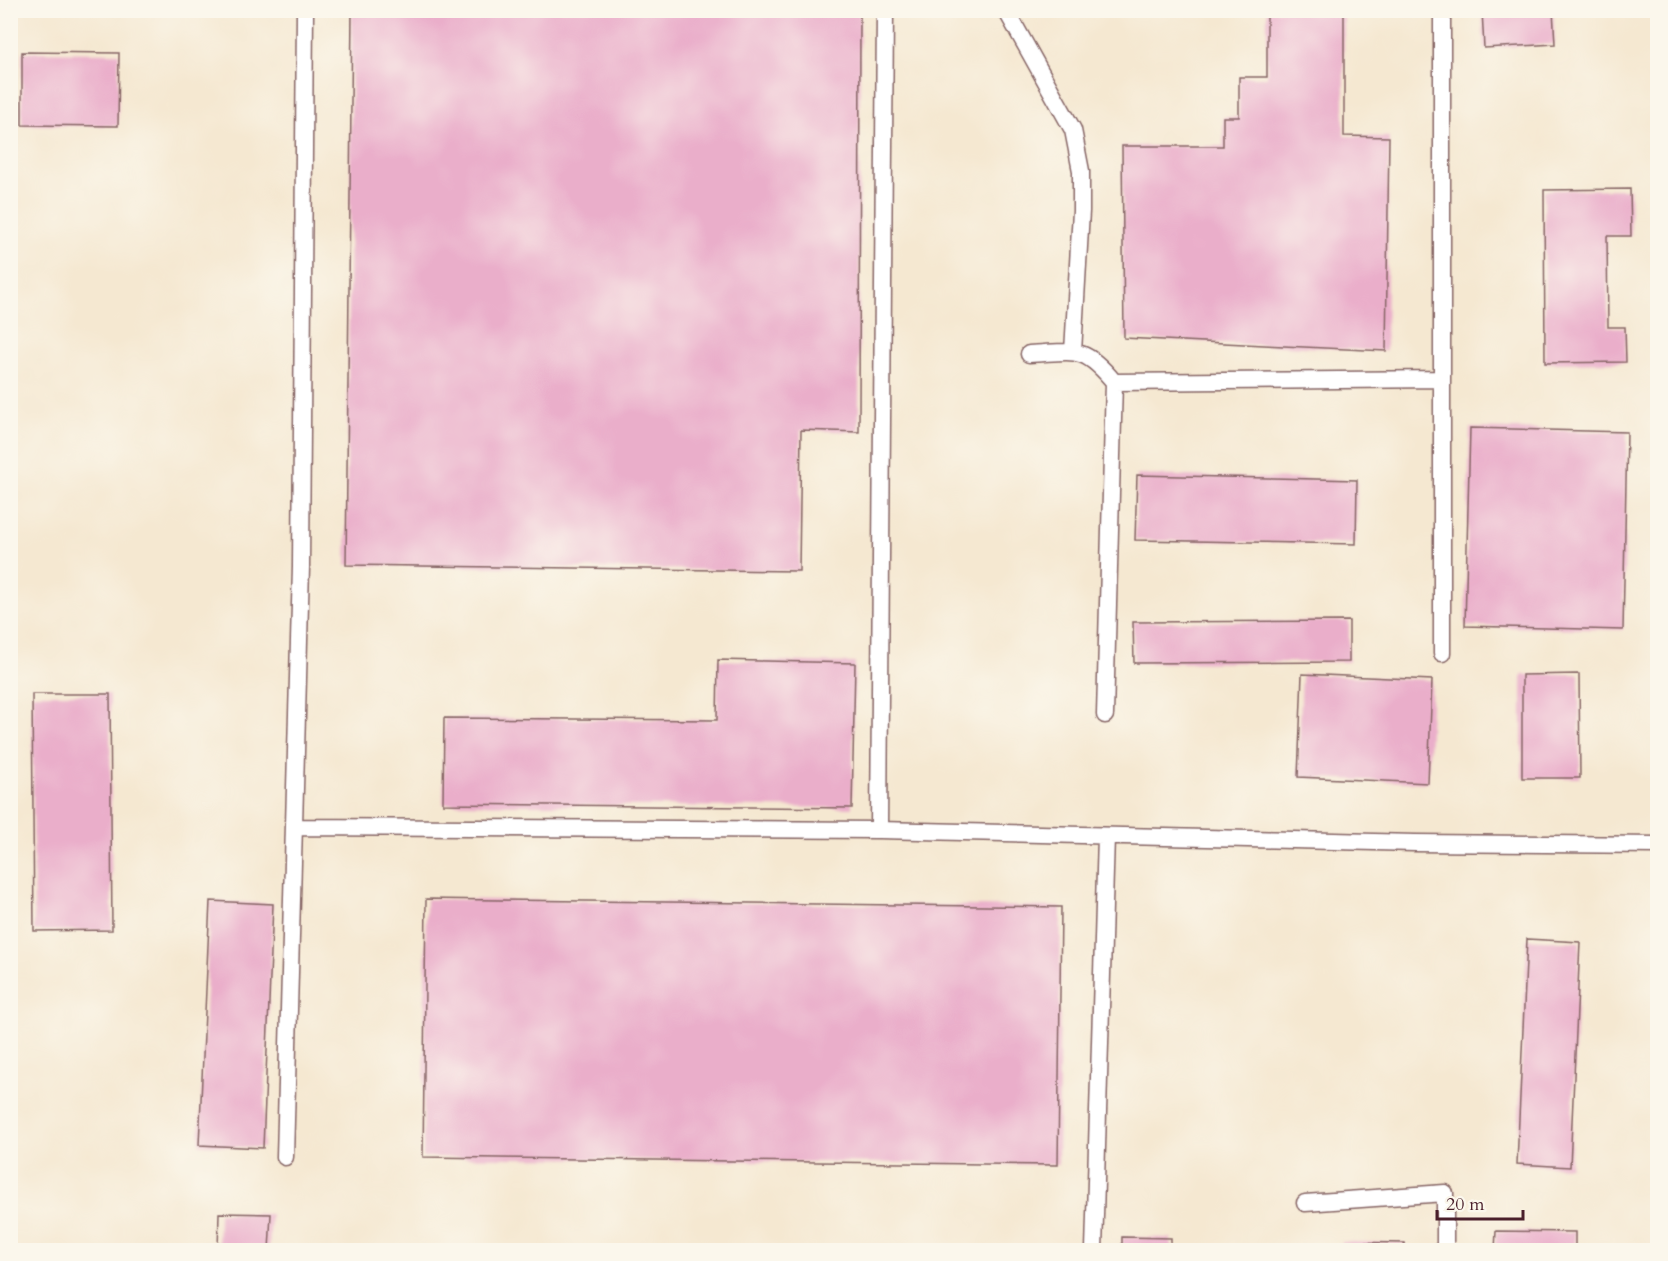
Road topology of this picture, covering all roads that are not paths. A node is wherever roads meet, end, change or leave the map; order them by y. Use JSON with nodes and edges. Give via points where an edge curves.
{"nodes":[{"id":1,"x":305,"y":10,"type":"edge"},
{"id":2,"x":885,"y":10,"type":"edge"},
{"id":3,"x":1006,"y":10,"type":"edge"},
{"id":4,"x":1442,"y":10,"type":"edge"},
{"id":5,"x":1073,"y":352,"type":"junction"},
{"id":6,"x":1029,"y":354,"type":"dead end"},
{"id":7,"x":1441,"y":380,"type":"junction"},
{"id":8,"x":1114,"y":382,"type":"junction"},
{"id":9,"x":1442,"y":652,"type":"dead end"},
{"id":10,"x":1104,"y":716,"type":"dead end"},
{"id":11,"x":294,"y":827,"type":"junction"},
{"id":12,"x":879,"y":830,"type":"junction"},
{"id":13,"x":1106,"y":836,"type":"junction"},
{"id":14,"x":1658,"y":845,"type":"edge"},
{"id":15,"x":285,"y":1157,"type":"dead end"},
{"id":16,"x":1305,"y":1203,"type":"dead end"},
{"id":17,"x":1094,"y":1251,"type":"edge"},
{"id":18,"x":1445,"y":1251,"type":"edge"}],
"edges":[{"from":1,"to":11,"type":"lane","via":[[301,567]]},
{"from":2,"to":12,"type":"lane"},
{"from":3,"to":5,"type":"lane","via":[[1073,130],[1082,171]]},
{"from":4,"to":7,"type":"lane"},
{"from":5,"to":6,"type":"lane"},
{"from":5,"to":8,"type":"lane","via":[[1088,356]]},
{"from":7,"to":8,"type":"lane"},
{"from":7,"to":9,"type":"lane"},
{"from":8,"to":10,"type":"lane"},
{"from":11,"to":12,"type":"lane"},
{"from":11,"to":15,"type":"lane"},
{"from":12,"to":13,"type":"lane"},
{"from":13,"to":14,"type":"lane"},
{"from":13,"to":17,"type":"lane"},
{"from":16,"to":18,"type":"lane","via":[[1445,1193]]}]}
